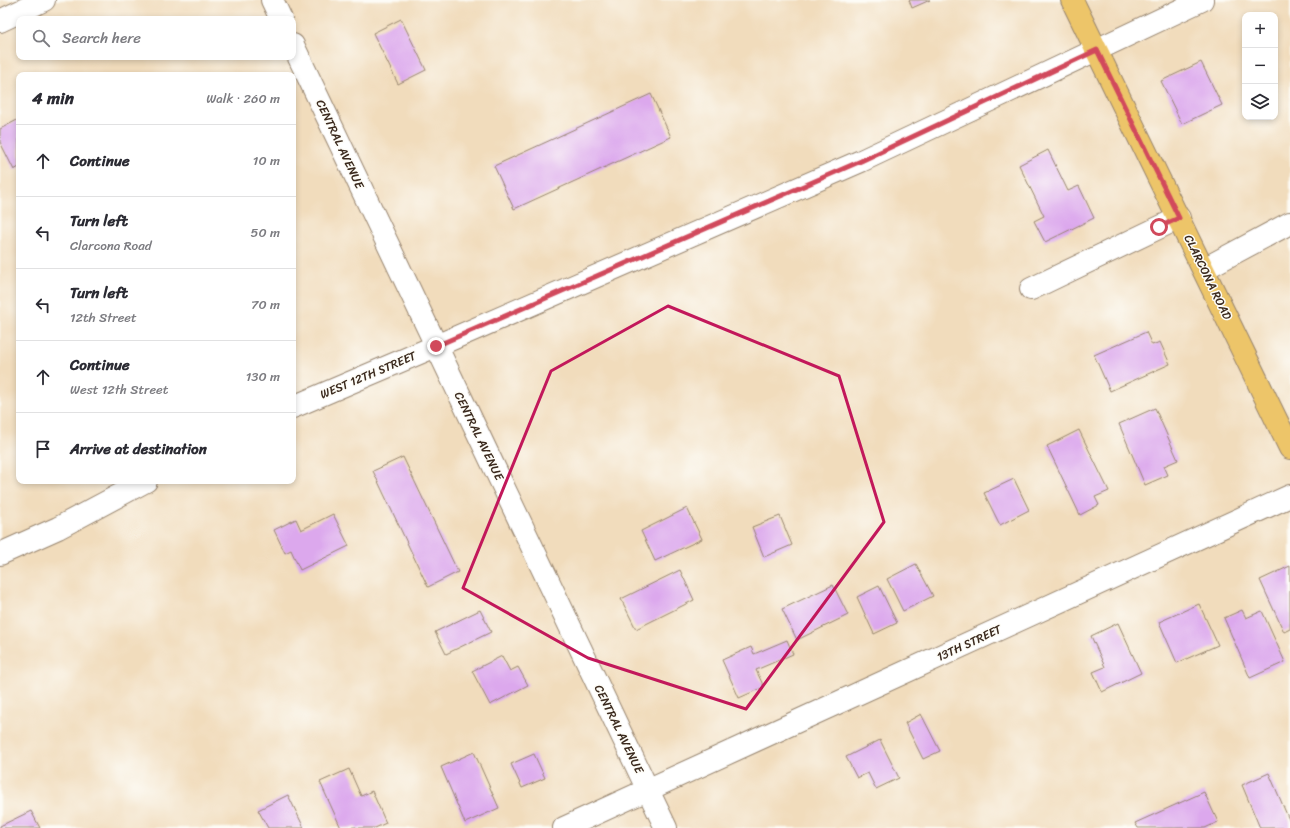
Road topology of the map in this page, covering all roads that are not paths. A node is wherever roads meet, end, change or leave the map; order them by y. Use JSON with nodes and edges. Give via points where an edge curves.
{"nodes":[{"id":1,"x":44,"y":0,"type":"edge"},
{"id":2,"x":272,"y":0,"type":"edge"},
{"id":3,"x":1072,"y":0,"type":"edge"},
{"id":4,"x":1202,"y":0,"type":"edge"},
{"id":5,"x":280,"y":16,"type":"edge"},
{"id":6,"x":0,"y":21,"type":"edge"},
{"id":7,"x":296,"y":50,"type":"edge"},
{"id":8,"x":1097,"y":50,"type":"junction"},
{"id":9,"x":1179,"y":218,"type":"junction"},
{"id":10,"x":1290,"y":223,"type":"edge"},
{"id":11,"x":1204,"y":269,"type":"junction"},
{"id":12,"x":1031,"y":289,"type":"dead end"},
{"id":13,"x":436,"y":346,"type":"junction"},
{"id":14,"x":296,"y":406,"type":"edge"},
{"id":15,"x":1290,"y":448,"type":"edge"},
{"id":16,"x":140,"y":484,"type":"edge"},
{"id":17,"x":1290,"y":496,"type":"edge"},
{"id":18,"x":0,"y":554,"type":"edge"},
{"id":19,"x":648,"y":789,"type":"junction"},
{"id":20,"x":564,"y":828,"type":"edge"},
{"id":21,"x":666,"y":828,"type":"edge"}],
"edges":[{"from":1,"to":6,"type":"street"},
{"from":2,"to":5,"type":"street"},
{"from":3,"to":8,"type":"main road","name":"CLARCONA ROAD"},
{"from":4,"to":8,"type":"street","name":"WEST 12TH STREET"},
{"from":7,"to":13,"type":"street","name":"CENTRAL AVENUE"},
{"from":8,"to":9,"type":"main road","name":"CLARCONA ROAD"},
{"from":8,"to":13,"type":"street","name":"WEST 12TH STREET","via":[[861,161]]},
{"from":9,"to":11,"type":"main road","name":"CLARCONA ROAD"},
{"from":9,"to":12,"type":"street"},
{"from":10,"to":11,"type":"street"},
{"from":11,"to":15,"type":"main road","name":"CLARCONA ROAD"},
{"from":13,"to":14,"type":"street","name":"WEST 12TH STREET"},
{"from":13,"to":19,"type":"street","name":"CENTRAL AVENUE"},
{"from":16,"to":18,"type":"street","via":[[58,528]]},
{"from":17,"to":19,"type":"street","name":"13TH STREET"},
{"from":19,"to":20,"type":"street","name":"13TH STREET"},
{"from":19,"to":21,"type":"street","name":"CENTRAL AVENUE"}]}
